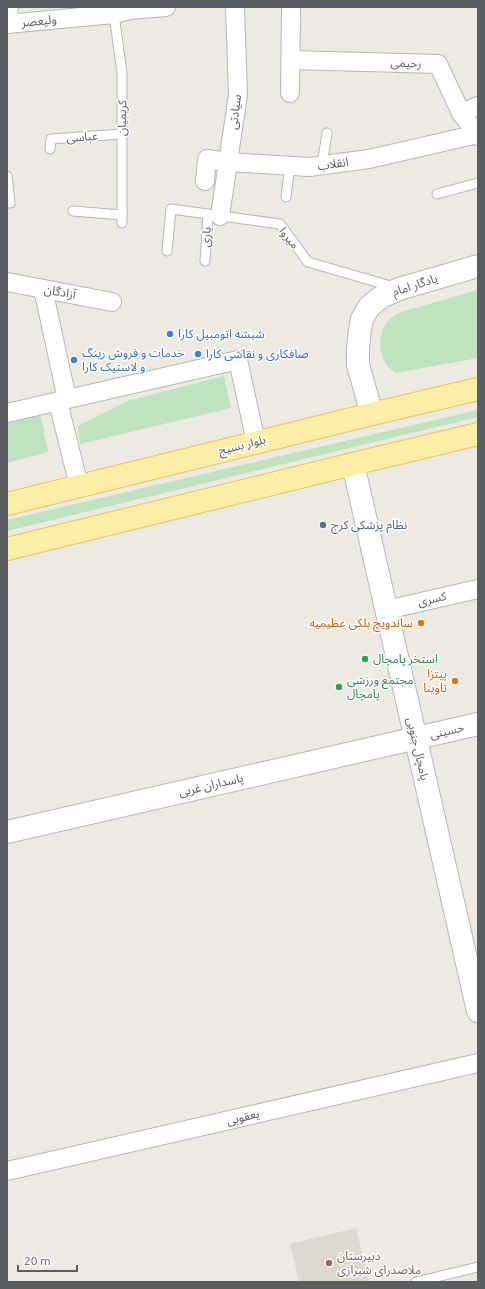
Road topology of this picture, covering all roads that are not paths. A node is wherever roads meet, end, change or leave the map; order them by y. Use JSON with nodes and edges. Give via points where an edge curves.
{"nodes":[{"id":1,"x":8,"y":7,"type":"edge"},
{"id":2,"x":166,"y":7,"type":"edge"},
{"id":3,"x":235,"y":7,"type":"edge"},
{"id":4,"x":291,"y":7,"type":"edge"},
{"id":5,"x":91,"y":11,"type":"edge"},
{"id":6,"x":125,"y":11,"type":"edge"},
{"id":7,"x":7,"y":23,"type":"edge"},
{"id":8,"x":291,"y":60,"type":"junction"},
{"id":9,"x":290,"y":93,"type":"dead end"},
{"id":10,"x":478,"y":106,"type":"edge"},
{"id":11,"x":461,"y":113,"type":"junction"},
{"id":12,"x":327,"y":133,"type":"dead end"},
{"id":13,"x":122,"y":134,"type":"junction"},
{"id":14,"x":478,"y":135,"type":"edge"},
{"id":15,"x":50,"y":149,"type":"dead end"},
{"id":16,"x":228,"y":162,"type":"junction"},
{"id":17,"x":322,"y":165,"type":"junction"},
{"id":18,"x":290,"y":166,"type":"junction"},
{"id":19,"x":7,"y":176,"type":"edge"},
{"id":20,"x":205,"y":181,"type":"dead end"},
{"id":21,"x":478,"y":183,"type":"edge"},
{"id":22,"x":437,"y":194,"type":"dead end"},
{"id":23,"x":286,"y":197,"type":"dead end"},
{"id":24,"x":10,"y":203,"type":"dead end"},
{"id":25,"x":73,"y":211,"type":"dead end"},
{"id":26,"x":214,"y":215,"type":"junction"},
{"id":27,"x":167,"y":251,"type":"dead end"},
{"id":28,"x":205,"y":261,"type":"dead end"},
{"id":29,"x":478,"y":266,"type":"edge"},
{"id":30,"x":7,"y":282,"type":"edge"},
{"id":31,"x":43,"y":289,"type":"junction"},
{"id":32,"x":399,"y":289,"type":"junction"},
{"id":33,"x":112,"y":302,"type":"dead end"},
{"id":34,"x":478,"y":389,"type":"edge"},
{"id":35,"x":63,"y":401,"type":"junction"},
{"id":36,"x":7,"y":413,"type":"edge"},
{"id":37,"x":372,"y":414,"type":"junction"},
{"id":38,"x":478,"y":434,"type":"edge"},
{"id":39,"x":256,"y":442,"type":"junction"},
{"id":40,"x":352,"y":464,"type":"junction"},
{"id":41,"x":79,"y":486,"type":"junction"},
{"id":42,"x":7,"y":504,"type":"edge"},
{"id":43,"x":7,"y":549,"type":"edge"},
{"id":44,"x":478,"y":589,"type":"edge"},
{"id":45,"x":386,"y":610,"type":"junction"},
{"id":46,"x":478,"y":724,"type":"edge"},
{"id":47,"x":416,"y":738,"type":"junction"},
{"id":48,"x":7,"y":832,"type":"edge"},
{"id":49,"x":475,"y":984,"type":"edge"},
{"id":50,"x":478,"y":1011,"type":"edge"},
{"id":51,"x":478,"y":1063,"type":"edge"},
{"id":52,"x":7,"y":1171,"type":"edge"},
{"id":53,"x":478,"y":1267,"type":"edge"},
{"id":54,"x":416,"y":1282,"type":"edge"}],
"edges":[{"from":1,"to":7,"type":"street"},
{"from":2,"to":6,"type":"street","name":"ولیعصر"},
{"from":3,"to":16,"type":"street","name":"سیادتی","via":[[238,95]]},
{"from":4,"to":8,"type":"street"},
{"from":5,"to":6,"type":"street","name":"ولیعصر"},
{"from":5,"to":7,"type":"street","name":"ولیعصر"},
{"from":6,"to":13,"type":"lane","name":"کریمیان"},
{"from":8,"to":9,"type":"street"},
{"from":8,"to":11,"type":"street","name":"رحیمی","via":[[438,64]]},
{"from":10,"to":11,"type":"street"},
{"from":11,"to":14,"type":"street","name":"رحیمی"},
{"from":12,"to":17,"type":"lane"},
{"from":13,"to":15,"type":"lane","name":"عباسی","via":[[51,139]]},
{"from":13,"to":25,"type":"lane","name":"کریمیان","via":[[122,219]]},
{"from":14,"to":17,"type":"street","name":"انقلاب","via":[[369,158]]},
{"from":16,"to":18,"type":"street","name":"انقلاب"},
{"from":16,"to":20,"type":"street","name":"انقلاب","via":[[207,159]]},
{"from":16,"to":26,"type":"street","name":"سیادتی"},
{"from":17,"to":18,"type":"street","name":"انقلاب"},
{"from":18,"to":23,"type":"lane"},
{"from":19,"to":24,"type":"lane"},
{"from":21,"to":22,"type":"lane"},
{"from":26,"to":27,"type":"lane","name":"میروا","via":[[171,209]]},
{"from":26,"to":28,"type":"lane","name":"یاری"},
{"from":26,"to":32,"type":"lane","name":"میروا","via":[[280,224],[308,262]]},
{"from":29,"to":32,"type":"street","name":"یادگار امام"},
{"from":30,"to":31,"type":"street","name":"آزادگان"},
{"from":31,"to":33,"type":"street","name":"آزادگان"},
{"from":31,"to":35,"type":"street"},
{"from":32,"to":37,"type":"street","name":"یادگار امام","via":[[381,297],[369,307],[362,319],[358,365]]},
{"from":34,"to":37,"type":"main road","name":"بلوار بسیج"},
{"from":35,"to":36,"type":"street"},
{"from":35,"to":39,"type":"street","via":[[238,360]]},
{"from":35,"to":41,"type":"street"},
{"from":37,"to":39,"type":"main road","name":"بلوار بسیج"},
{"from":38,"to":40,"type":"main road"},
{"from":39,"to":41,"type":"main road","name":"بلوار بسیج"},
{"from":40,"to":43,"type":"main road"},
{"from":40,"to":45,"type":"street","name":"پامچال جنوبی"},
{"from":41,"to":42,"type":"main road","name":"بلوار بسیج"},
{"from":44,"to":45,"type":"street","name":"کسری"},
{"from":45,"to":47,"type":"street","name":"پامچال جنوبی"},
{"from":46,"to":47,"type":"street","name":"حسینی"},
{"from":47,"to":48,"type":"street","name":"پاسداران غربی"},
{"from":47,"to":49,"type":"street","name":"پامچال جنوبی"},
{"from":49,"to":50,"type":"street","name":"پامچال جنوبی"},
{"from":51,"to":52,"type":"street","name":"یعقوبی"},
{"from":53,"to":54,"type":"lane"}]}
